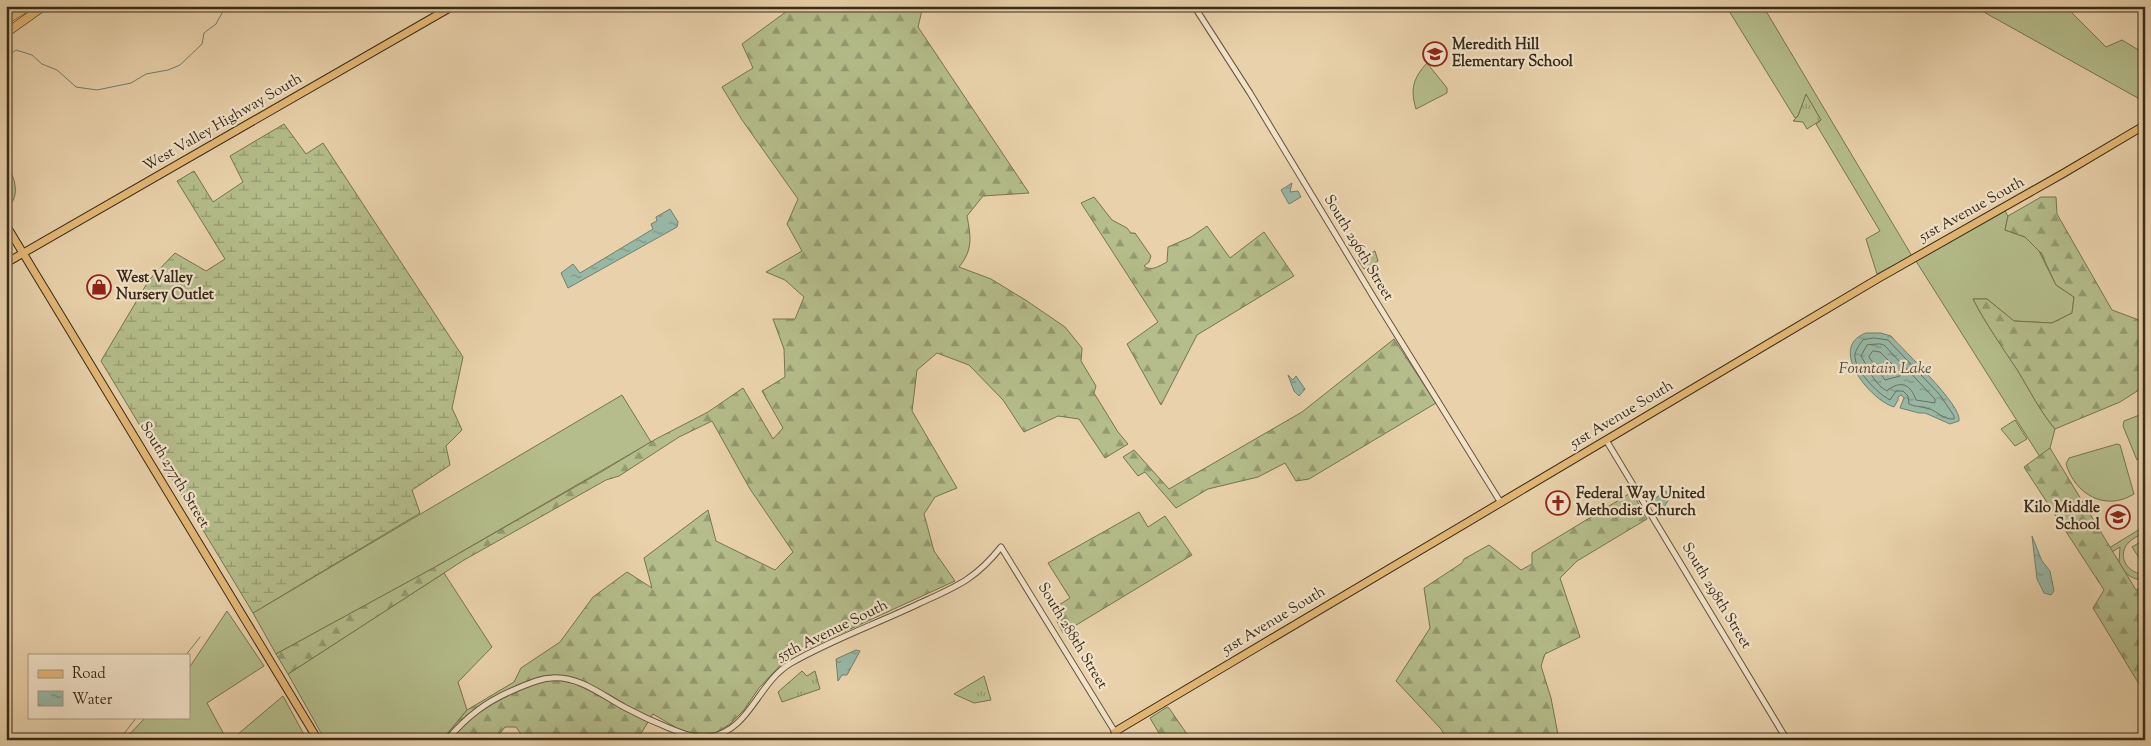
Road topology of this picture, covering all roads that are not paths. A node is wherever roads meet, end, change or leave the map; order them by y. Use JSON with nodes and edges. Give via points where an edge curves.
{"nodes":[{"id":1,"x":29,"y":6,"type":"edge"},
{"id":2,"x":44,"y":6,"type":"edge"},
{"id":3,"x":453,"y":6,"type":"edge"},
{"id":4,"x":1194,"y":6,"type":"edge"},
{"id":5,"x":6,"y":20,"type":"edge"},
{"id":6,"x":6,"y":33,"type":"edge"},
{"id":7,"x":2145,"y":125,"type":"edge"},
{"id":8,"x":6,"y":225,"type":"edge"},
{"id":9,"x":24,"y":253,"type":"junction"},
{"id":10,"x":6,"y":264,"type":"edge"},
{"id":11,"x":1606,"y":440,"type":"junction"},
{"id":12,"x":1501,"y":503,"type":"junction"},
{"id":13,"x":1001,"y":547,"type":"joint"},
{"id":14,"x":1115,"y":732,"type":"junction"},
{"id":15,"x":318,"y":740,"type":"edge"},
{"id":16,"x":447,"y":740,"type":"edge"},
{"id":17,"x":1120,"y":740,"type":"edge"},
{"id":18,"x":1787,"y":740,"type":"edge"}],
"edges":[{"from":1,"to":5,"type":"highway"},
{"from":2,"to":6,"type":"highway"},
{"from":3,"to":9,"type":"main road","name":"West Valley Highway South"},
{"from":4,"to":12,"type":"street","name":"South 296th Street"},
{"from":7,"to":11,"type":"main road","name":"51st Avenue South"},
{"from":8,"to":9,"type":"main road","name":"South 277th Street"},
{"from":9,"to":10,"type":"main road","name":"West Valley Highway South"},
{"from":9,"to":15,"type":"main road","name":"South 277th Street"},
{"from":11,"to":12,"type":"main road","name":"51st Avenue South"},
{"from":11,"to":18,"type":"street","name":"South 298th Street"},
{"from":12,"to":14,"type":"main road","name":"51st Avenue South"},
{"from":13,"to":14,"type":"street","name":"South 288th Street"},
{"from":13,"to":16,"type":"street","name":"55th Avenue South","via":[[977,574],[956,588],[791,663],[766,684],[740,722],[719,734],[694,736],[674,730],[583,684],[557,677],[535,682],[483,705]]},
{"from":14,"to":17,"type":"main road","name":"South 288th Street"}]}
